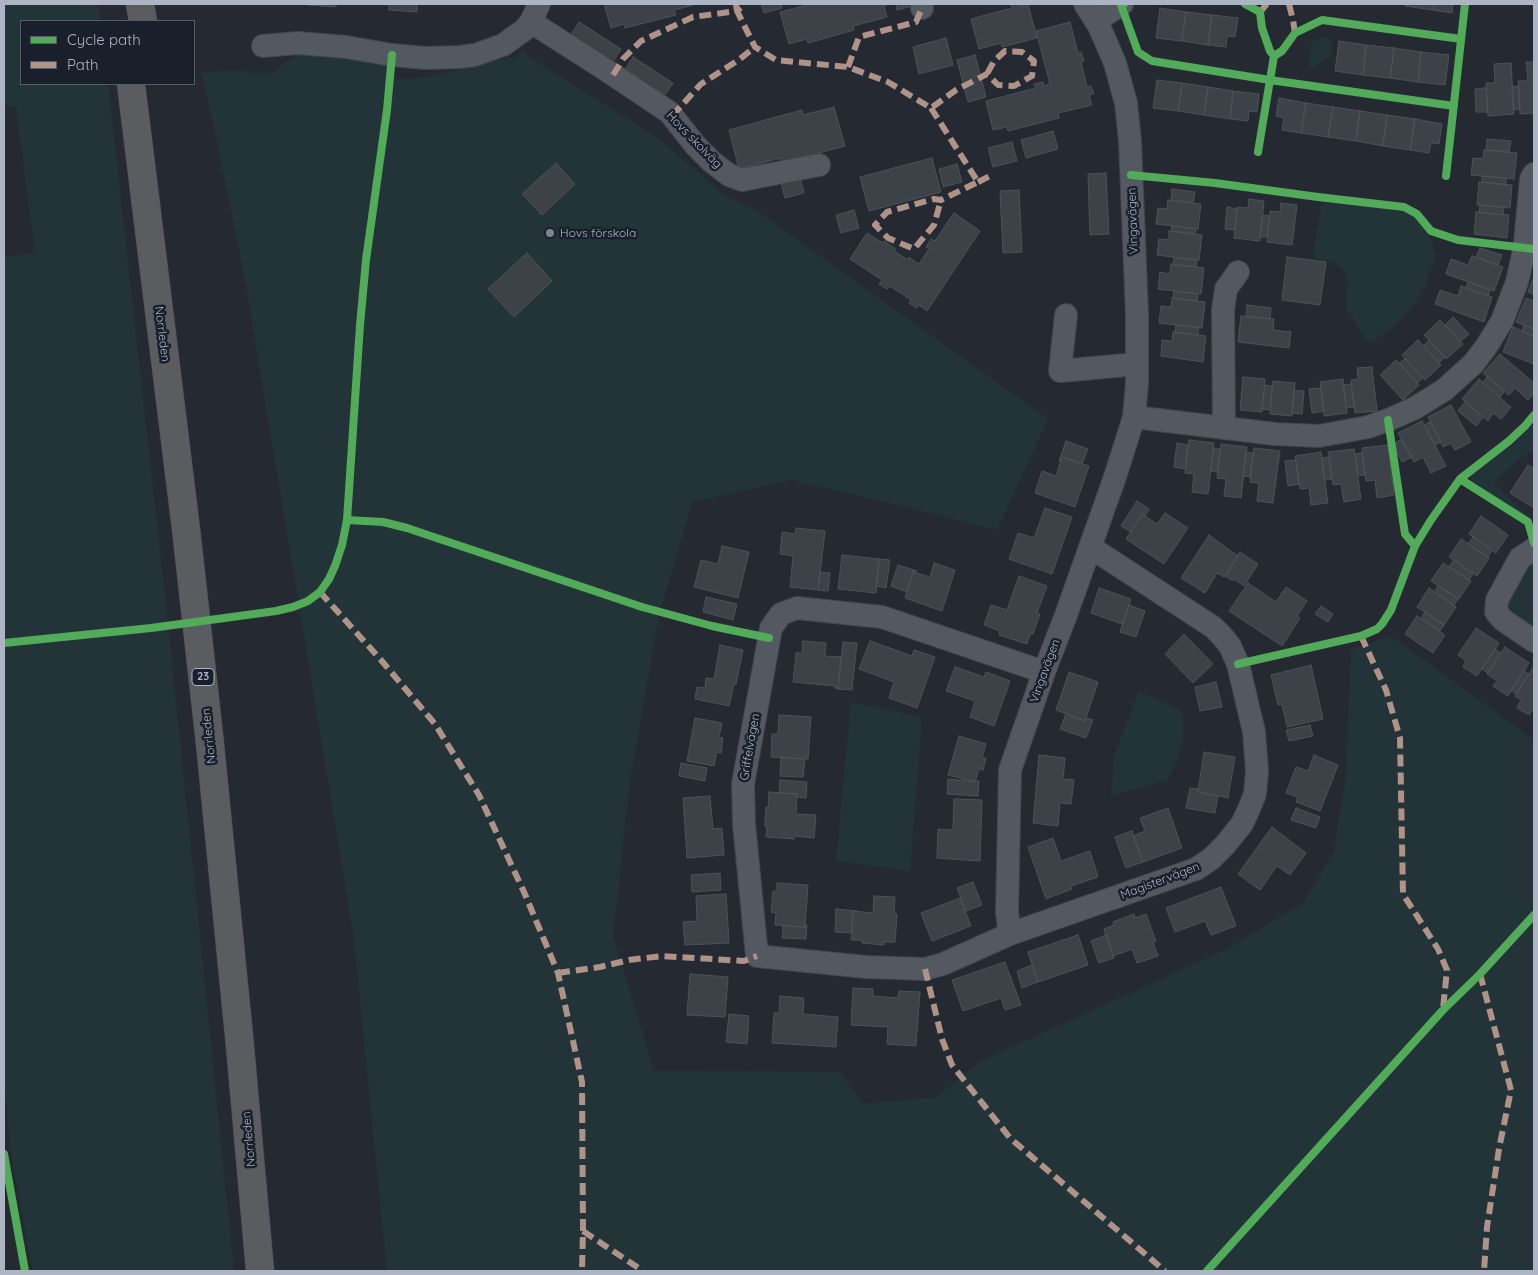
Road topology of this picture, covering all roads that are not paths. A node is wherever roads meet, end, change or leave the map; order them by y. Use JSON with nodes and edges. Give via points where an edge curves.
{"nodes":[{"id":1,"x":122,"y":4,"type":"edge"},
{"id":2,"x":140,"y":4,"type":"edge"},
{"id":3,"x":1122,"y":4,"type":"edge"},
{"id":4,"x":1090,"y":12,"type":"edge"},
{"id":5,"x":535,"y":13,"type":"edge"},
{"id":6,"x":124,"y":20,"type":"edge"},
{"id":7,"x":142,"y":20,"type":"edge"},
{"id":8,"x":263,"y":46,"type":"dead end"},
{"id":9,"x":132,"y":85,"type":"edge"},
{"id":10,"x":150,"y":85,"type":"edge"},
{"id":11,"x":819,"y":165,"type":"dead end"},
{"id":12,"x":1534,"y":174,"type":"edge"},
{"id":13,"x":1238,"y":272,"type":"dead end"},
{"id":14,"x":1066,"y":314,"type":"dead end"},
{"id":15,"x":1137,"y":364,"type":"junction"},
{"id":16,"x":1134,"y":417,"type":"junction"},
{"id":17,"x":1224,"y":428,"type":"junction"},
{"id":18,"x":1090,"y":547,"type":"junction"},
{"id":19,"x":1534,"y":550,"type":"edge"},
{"id":20,"x":1534,"y":641,"type":"edge"},
{"id":21,"x":1044,"y":672,"type":"junction"},
{"id":22,"x":1010,"y":934,"type":"junction"},
{"id":23,"x":260,"y":1271,"type":"edge"},
{"id":24,"x":279,"y":1271,"type":"edge"}],
"edges":[{"from":1,"to":6,"type":"highway"},
{"from":2,"to":7,"type":"highway"},
{"from":3,"to":4,"type":"street"},
{"from":4,"to":15,"type":"street","name":"Vingavägen","via":[[1115,63],[1126,103]]},
{"from":5,"to":8,"type":"street","name":"Hovs skolväg","via":[[524,30],[503,45],[475,55],[426,58],[298,43]]},
{"from":5,"to":11,"type":"street","name":"Hovs skolväg","via":[[603,68],[669,112],[701,151],[729,175],[742,180]]},
{"from":9,"to":23,"type":"highway","name":"Norrleden","number":"23","via":[[210,744]]},
{"from":10,"to":24,"type":"highway","name":"Norrleden","number":"23","via":[[205,526]]},
{"from":12,"to":17,"type":"street","via":[[1522,260],[1502,321],[1473,364],[1444,390],[1416,408],[1350,431],[1319,436]]},
{"from":13,"to":17,"type":"street","via":[[1226,289],[1223,310]]},
{"from":14,"to":15,"type":"street","via":[[1060,370]]},
{"from":15,"to":16,"type":"street","name":"Vingavägen"},
{"from":16,"to":17,"type":"street"},
{"from":16,"to":18,"type":"street","name":"Vingavägen"},
{"from":18,"to":21,"type":"street","name":"Vingavägen"},
{"from":18,"to":22,"type":"street","name":"Magistervägen","via":[[1213,628],[1230,646],[1238,664],[1254,732],[1255,794],[1242,824],[1211,859],[1196,869]]},
{"from":19,"to":20,"type":"street","via":[[1520,558],[1497,600],[1496,612]]},
{"from":21,"to":22,"type":"street","name":"Vingavägen","via":[[1010,770],[1007,913]]},
{"from":21,"to":22,"type":"street","name":"Griffelvägen","via":[[882,617],[797,608],[781,614],[771,628],[743,784],[757,956],[866,967],[925,969]]}]}
